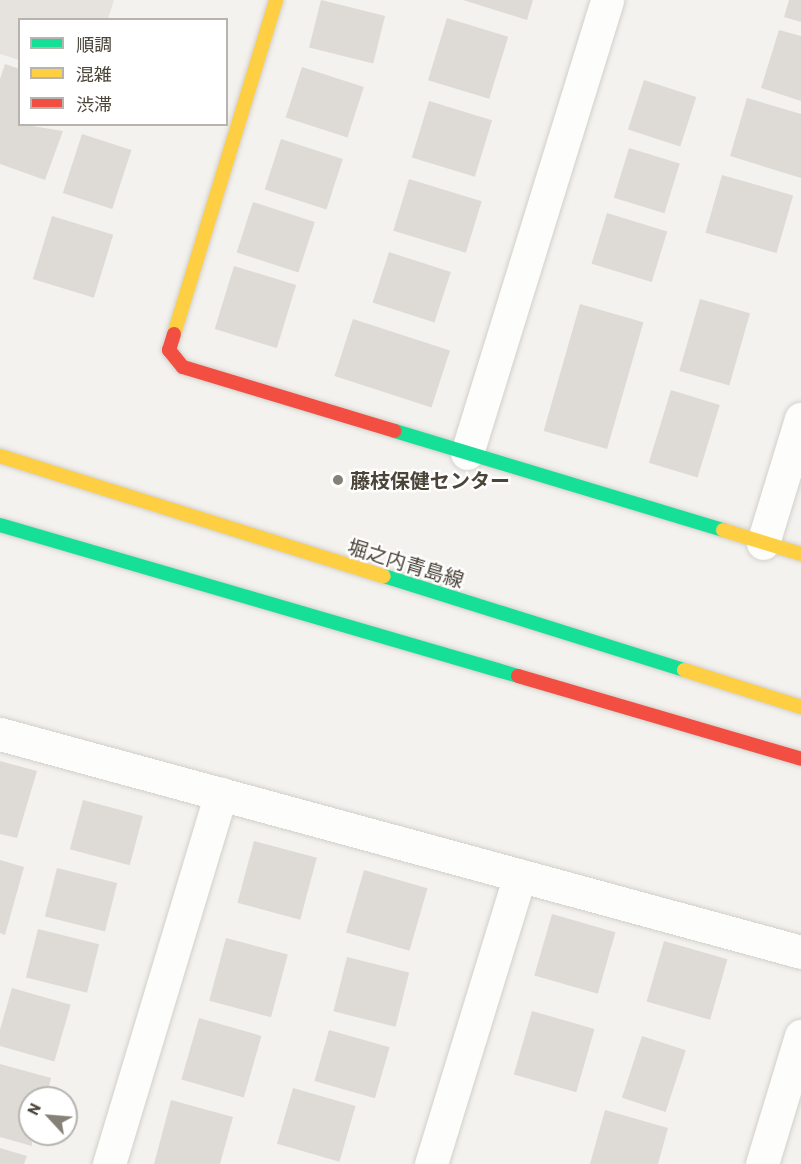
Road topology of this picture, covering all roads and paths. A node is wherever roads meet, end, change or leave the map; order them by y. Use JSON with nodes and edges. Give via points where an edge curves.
{"nodes":[{"id":1,"x":276,"y":0,"type":"edge"},
{"id":2,"x":607,"y":0,"type":"edge"},
{"id":3,"x":801,"y":419,"type":"edge"},
{"id":4,"x":467,"y":453,"type":"junction"},
{"id":5,"x":0,"y":456,"type":"edge"},
{"id":6,"x":0,"y":525,"type":"edge"},
{"id":7,"x":763,"y":543,"type":"junction"},
{"id":8,"x":801,"y":554,"type":"edge"},
{"id":9,"x":801,"y":707,"type":"edge"},
{"id":10,"x":0,"y":734,"type":"edge"},
{"id":11,"x":801,"y":759,"type":"edge"},
{"id":12,"x":221,"y":794,"type":"junction"},
{"id":13,"x":520,"y":875,"type":"junction"},
{"id":14,"x":801,"y":952,"type":"edge"},
{"id":15,"x":801,"y":1036,"type":"edge"},
{"id":16,"x":109,"y":1164,"type":"edge"},
{"id":17,"x":430,"y":1164,"type":"edge"},
{"id":18,"x":762,"y":1164,"type":"edge"}],
"edges":[{"from":1,"to":4,"type":"main road","via":[[169,350],[183,367]]},
{"from":2,"to":4,"type":"street"},
{"from":3,"to":7,"type":"street"},
{"from":4,"to":7,"type":"main road"},
{"from":5,"to":9,"type":"main road","name":"堀之内青島線"},
{"from":6,"to":11,"type":"main road"},
{"from":7,"to":8,"type":"main road"},
{"from":10,"to":12,"type":"street"},
{"from":12,"to":13,"type":"street"},
{"from":12,"to":16,"type":"street"},
{"from":13,"to":14,"type":"street"},
{"from":13,"to":17,"type":"street"},
{"from":15,"to":18,"type":"street"}]}
